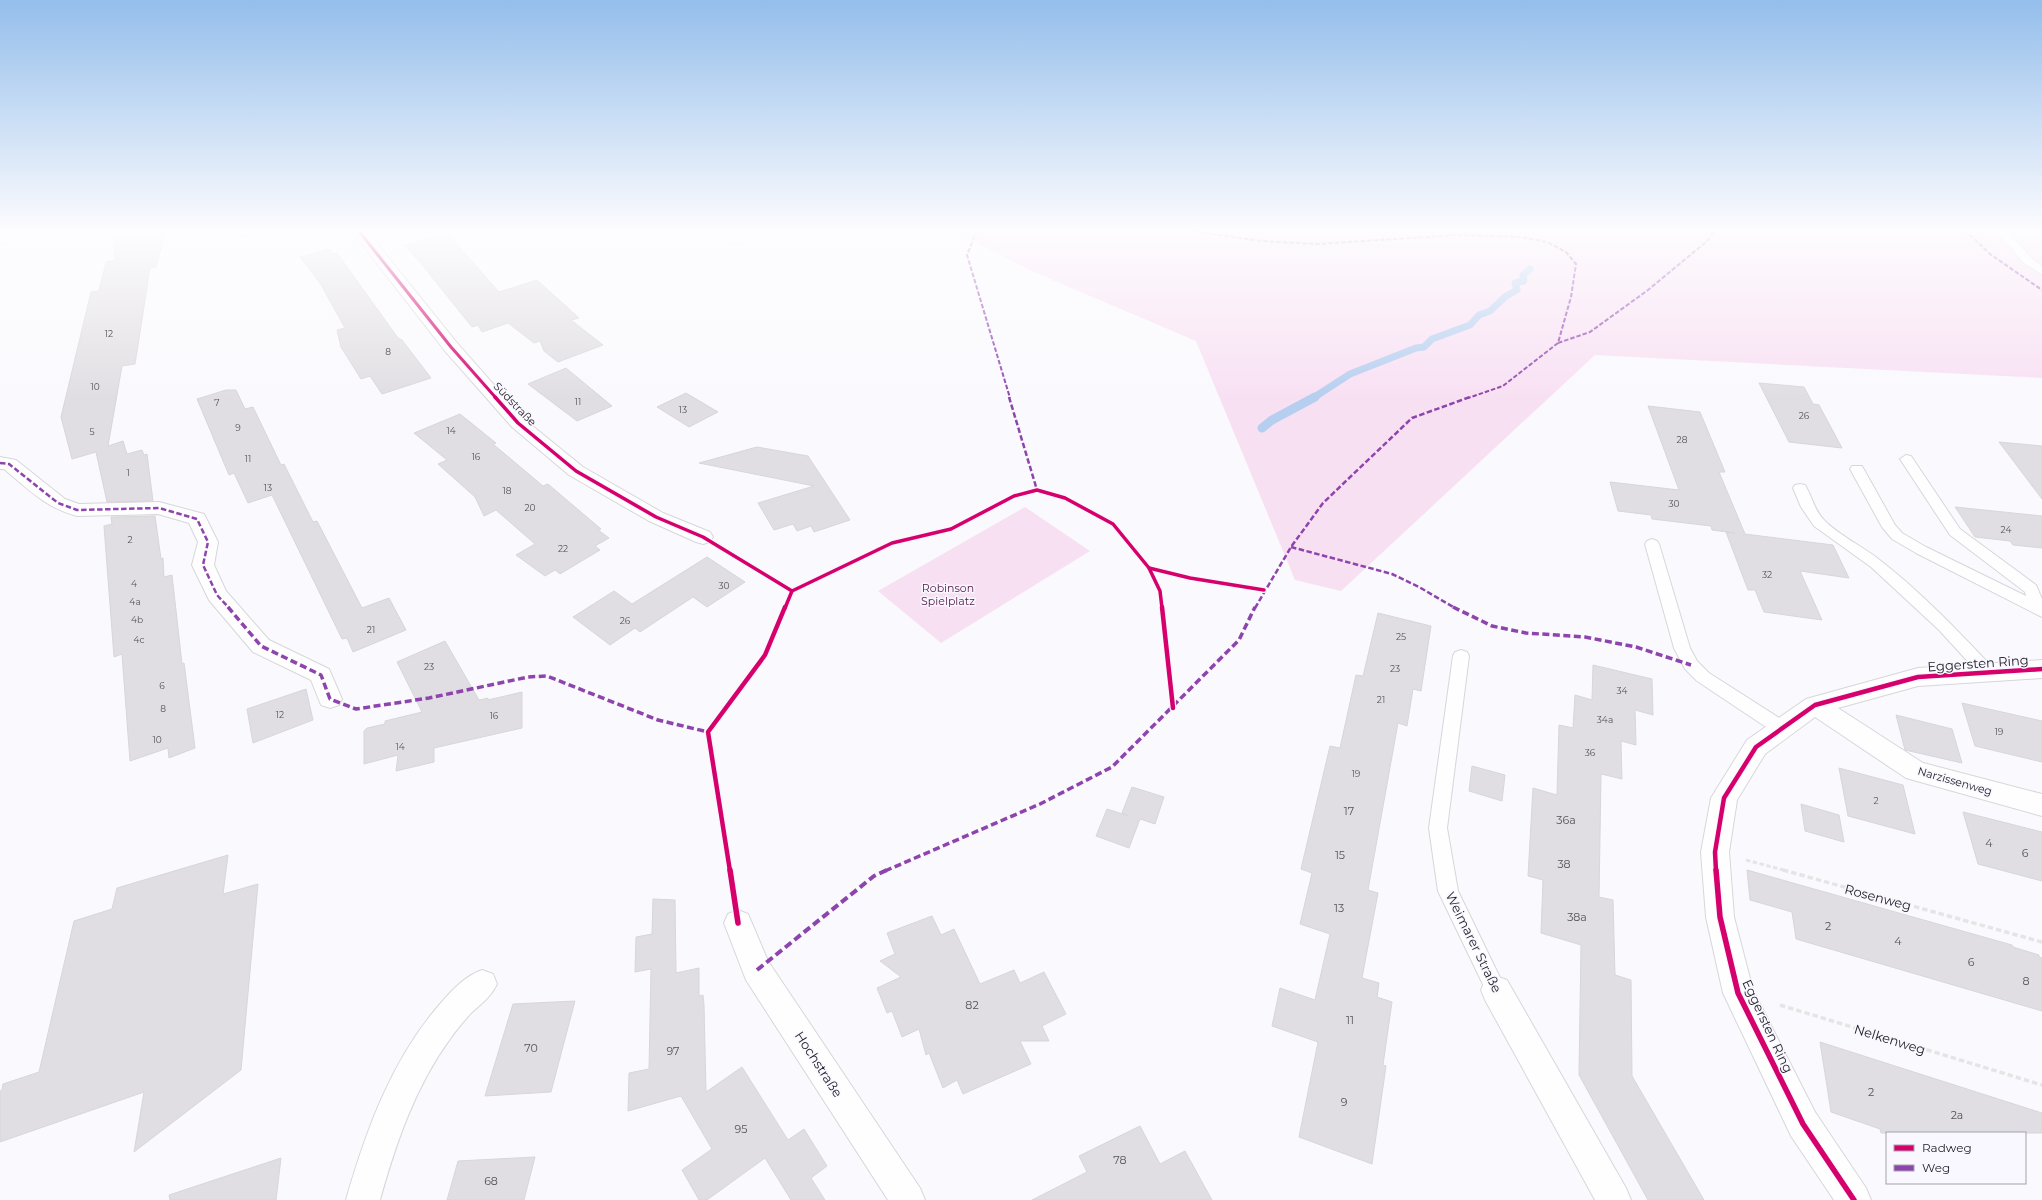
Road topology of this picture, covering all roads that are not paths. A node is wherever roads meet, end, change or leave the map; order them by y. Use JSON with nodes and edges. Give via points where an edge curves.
{"nodes":[{"id":1,"x":403,"y":286,"type":"edge"},
{"id":2,"x":1906,"y":459,"type":"dead end"},
{"id":3,"x":0,"y":463,"type":"edge"},
{"id":4,"x":1857,"y":469,"type":"dead end"},
{"id":5,"x":1800,"y":488,"type":"dead end"},
{"id":6,"x":703,"y":537,"type":"dead end"},
{"id":7,"x":1652,"y":544,"type":"dead end"},
{"id":8,"x":2036,"y":588,"type":"edge"},
{"id":9,"x":2040,"y":610,"type":"edge"},
{"id":10,"x":1461,"y":656,"type":"dead end"},
{"id":11,"x":2042,"y":669,"type":"edge"},
{"id":12,"x":1988,"y":673,"type":"junction"},
{"id":13,"x":330,"y":699,"type":"dead end"},
{"id":14,"x":1815,"y":704,"type":"junction"},
{"id":15,"x":1781,"y":728,"type":"junction"},
{"id":16,"x":2042,"y":805,"type":"edge"},
{"id":17,"x":738,"y":923,"type":"dead end"},
{"id":18,"x":482,"y":984,"type":"dead end"},
{"id":19,"x":1496,"y":990,"type":"joint"},
{"id":20,"x":363,"y":1200,"type":"edge"},
{"id":21,"x":908,"y":1200,"type":"edge"},
{"id":22,"x":1614,"y":1200,"type":"edge"},
{"id":23,"x":1854,"y":1200,"type":"edge"}],
"edges":[{"from":1,"to":6,"type":"street","name":"Südstraße","via":[[451,347],[518,423],[576,471],[656,517]]},
{"from":2,"to":8,"type":"lane","via":[[1955,532]]},
{"from":3,"to":13,"type":"street","via":[[9,464],[58,504],[77,510],[159,508],[197,519],[208,542],[203,565],[217,595],[261,646],[321,675]]},
{"from":4,"to":9,"type":"lane","via":[[1889,527],[1897,536]]},
{"from":5,"to":12,"type":"lane","via":[[1808,508],[1819,523],[1876,564],[1944,626]]},
{"from":7,"to":15,"type":"lane","via":[[1682,648],[1691,665],[1703,677]]},
{"from":8,"to":9,"type":"lane"},
{"from":10,"to":19,"type":"lane","name":"Weimarer Straße","via":[[1438,828],[1448,891]]},
{"from":11,"to":12,"type":"street","name":"Eggersten Ring"},
{"from":12,"to":14,"type":"street","name":"Eggersten Ring","via":[[1918,677]]},
{"from":14,"to":15,"type":"street","name":"Eggersten Ring"},
{"from":14,"to":16,"type":"street","name":"Narzissenweg","via":[[1916,771]]},
{"from":15,"to":23,"type":"street","name":"Eggersten Ring","via":[[1756,747],[1724,798],[1715,852],[1720,917],[1738,992],[1803,1124]]},
{"from":17,"to":21,"type":"street","name":"Hochstraße","via":[[757,970]]},
{"from":18,"to":20,"type":"street","via":[[449,1015],[405,1085],[372,1167]]},
{"from":19,"to":22,"type":"street","name":"Weimarer Straße"}]}
